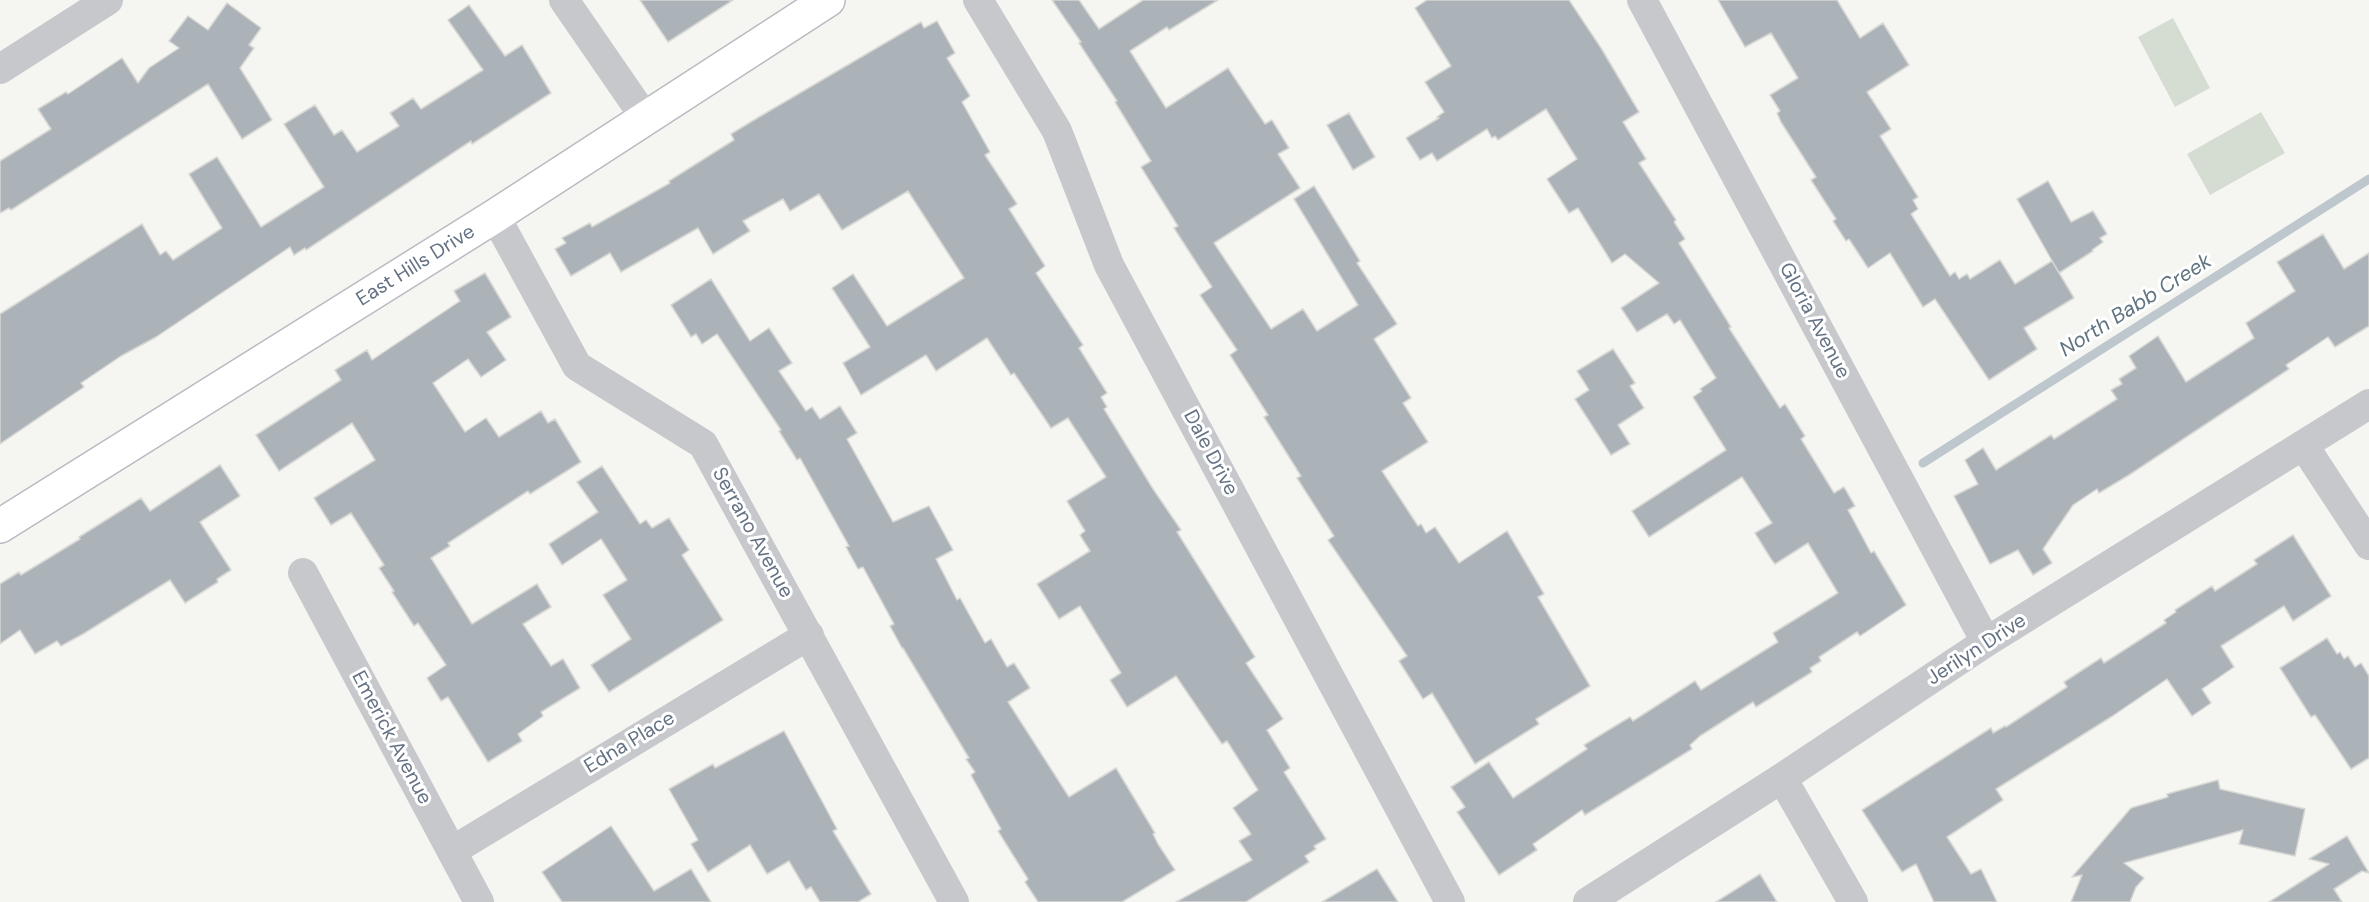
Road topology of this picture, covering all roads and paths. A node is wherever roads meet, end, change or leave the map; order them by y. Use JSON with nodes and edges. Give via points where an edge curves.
{"nodes":[{"id":1,"x":108,"y":0,"type":"edge"},
{"id":2,"x":564,"y":0,"type":"edge"},
{"id":3,"x":828,"y":0,"type":"edge"},
{"id":4,"x":978,"y":0,"type":"edge"},
{"id":5,"x":1642,"y":0,"type":"edge"},
{"id":6,"x":0,"y":69,"type":"edge"},
{"id":7,"x":646,"y":119,"type":"junction"},
{"id":8,"x":495,"y":216,"type":"junction"},
{"id":9,"x":2369,"y":404,"type":"edge"},
{"id":10,"x":2304,"y":446,"type":"junction"},
{"id":11,"x":0,"y":526,"type":"edge"},
{"id":12,"x":2369,"y":545,"type":"edge"},
{"id":13,"x":303,"y":573,"type":"dead end"},
{"id":14,"x":808,"y":635,"type":"junction"},
{"id":15,"x":1986,"y":642,"type":"junction"},
{"id":16,"x":1782,"y":778,"type":"junction"},
{"id":17,"x":452,"y":851,"type":"junction"},
{"id":18,"x":479,"y":902,"type":"edge"},
{"id":19,"x":954,"y":902,"type":"edge"},
{"id":20,"x":1450,"y":902,"type":"edge"},
{"id":21,"x":1588,"y":902,"type":"edge"},
{"id":22,"x":1853,"y":902,"type":"edge"}],
"edges":[{"from":1,"to":6,"type":"street"},
{"from":2,"to":7,"type":"street"},
{"from":3,"to":7,"type":"street","name":"East Hills Drive"},
{"from":4,"to":20,"type":"street","name":"Dale Drive","via":[[1057,131],[1109,265]]},
{"from":5,"to":15,"type":"street","name":"Gloria Avenue"},
{"from":7,"to":8,"type":"street","name":"East Hills Drive"},
{"from":8,"to":11,"type":"street","name":"East Hills Drive"},
{"from":8,"to":14,"type":"street","name":"Serrano Avenue","via":[[577,366],[704,444]]},
{"from":9,"to":10,"type":"street","name":"Jerilyn Drive"},
{"from":10,"to":12,"type":"street"},
{"from":10,"to":15,"type":"street","name":"Jerilyn Drive"},
{"from":13,"to":17,"type":"street","name":"Emerick Avenue"},
{"from":14,"to":17,"type":"street","name":"Edna Place"},
{"from":14,"to":19,"type":"street","name":"Serrano Avenue"},
{"from":15,"to":16,"type":"street","name":"Jerilyn Drive"},
{"from":16,"to":21,"type":"street","name":"Jerilyn Drive"},
{"from":16,"to":22,"type":"street"},
{"from":17,"to":18,"type":"street","name":"Emerick Avenue"}]}
